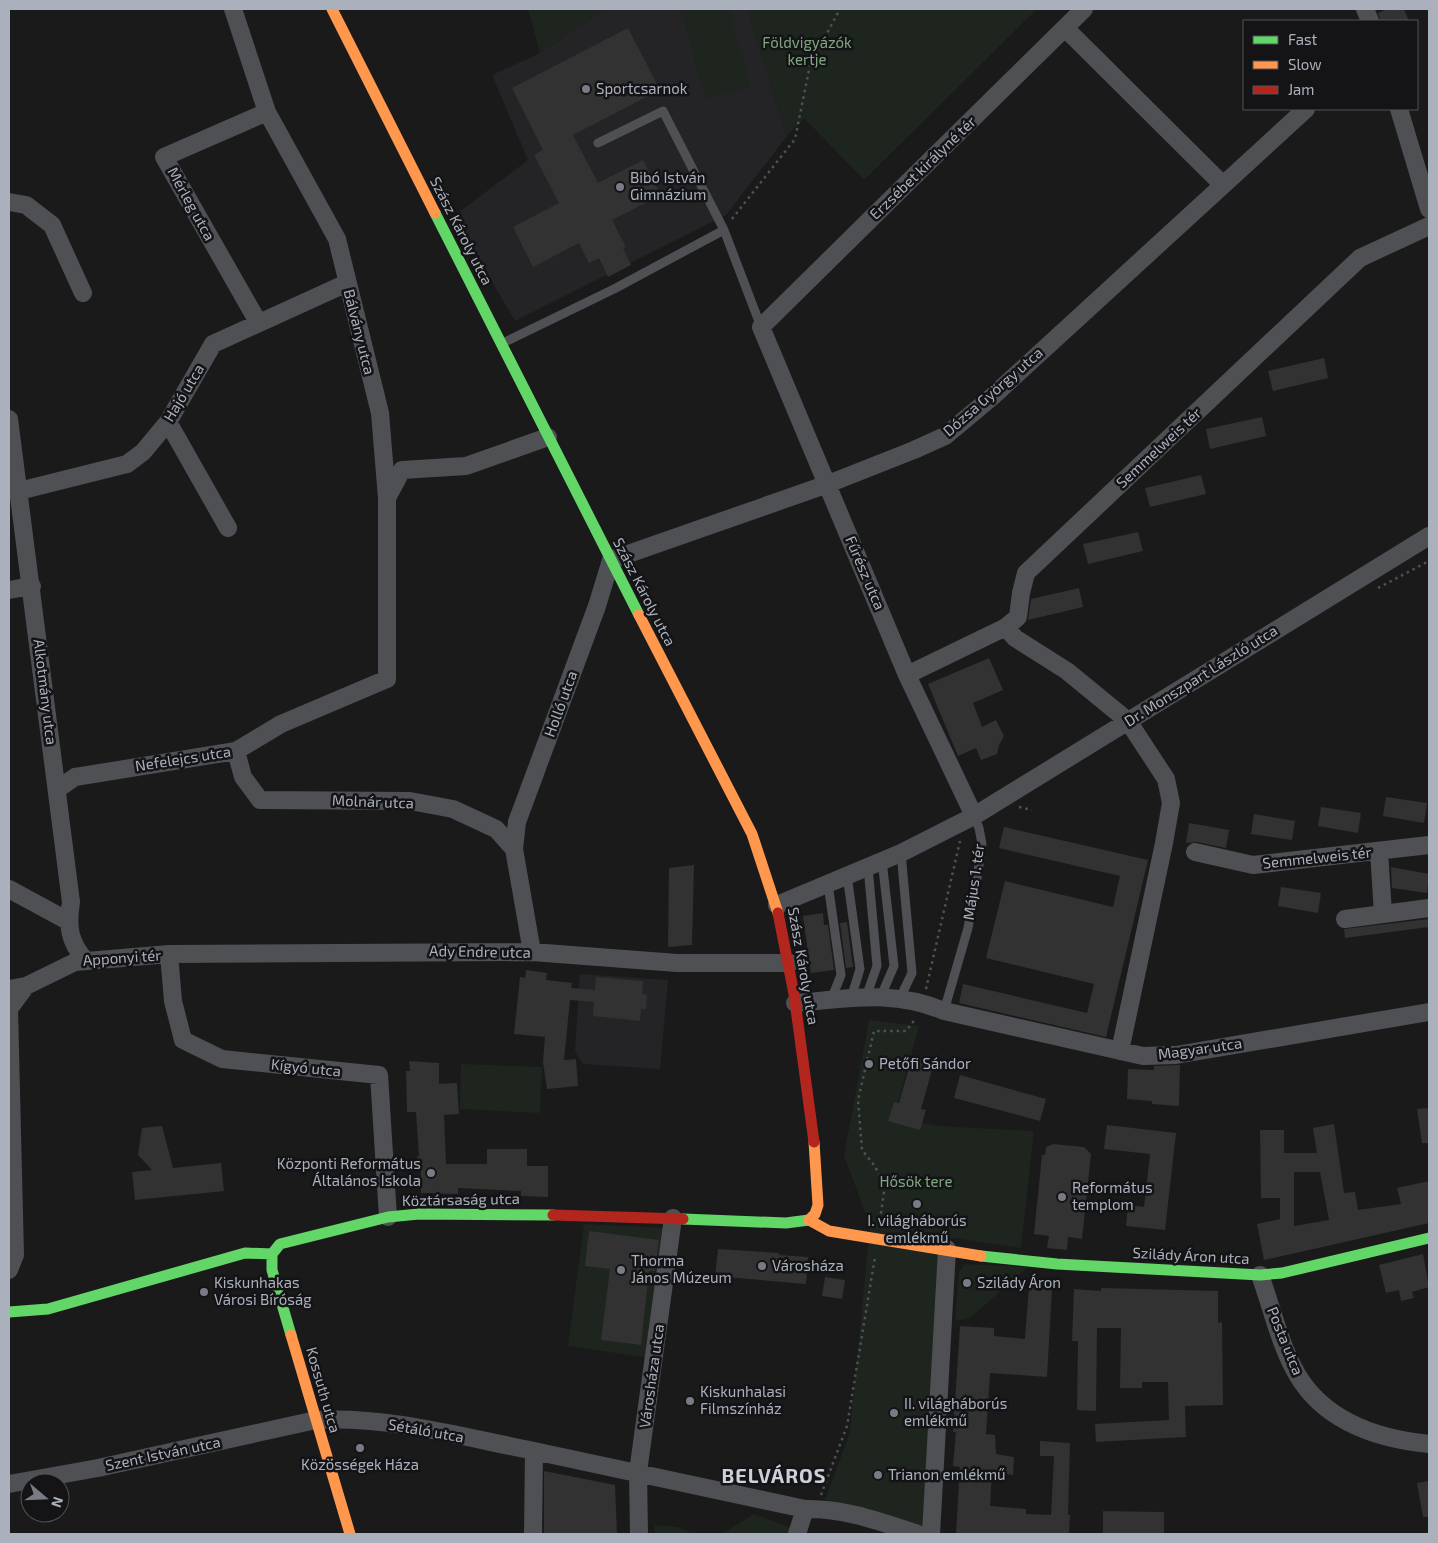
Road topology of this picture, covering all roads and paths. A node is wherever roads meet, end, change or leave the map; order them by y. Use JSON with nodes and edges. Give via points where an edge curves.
{"nodes":[{"id":1,"x":232,"y":9,"type":"edge"},
{"id":2,"x":332,"y":9,"type":"edge"},
{"id":3,"x":840,"y":9,"type":"edge"},
{"id":4,"x":1084,"y":9,"type":"edge"},
{"id":5,"x":1065,"y":28,"type":"junction"},
{"id":6,"x":1305,"y":110,"type":"edge"},
{"id":7,"x":1399,"y":110,"type":"edge"},
{"id":8,"x":268,"y":112,"type":"junction"},
{"id":9,"x":598,"y":143,"type":"dead end"},
{"id":10,"x":1223,"y":185,"type":"junction"},
{"id":11,"x":9,"y":202,"type":"edge"},
{"id":12,"x":1429,"y":209,"type":"edge"},
{"id":13,"x":1429,"y":226,"type":"edge"},
{"id":14,"x":724,"y":230,"type":"junction"},
{"id":15,"x":347,"y":283,"type":"junction"},
{"id":16,"x":83,"y":293,"type":"dead end"},
{"id":17,"x":258,"y":322,"type":"junction"},
{"id":18,"x":761,"y":327,"type":"junction"},
{"id":19,"x":501,"y":344,"type":"junction"},
{"id":20,"x":9,"y":419,"type":"edge"},
{"id":21,"x":168,"y":422,"type":"junction"},
{"id":22,"x":9,"y":424,"type":"edge"},
{"id":23,"x":548,"y":437,"type":"junction"},
{"id":24,"x":828,"y":484,"type":"junction"},
{"id":25,"x":19,"y":491,"type":"junction"},
{"id":26,"x":387,"y":498,"type":"junction"},
{"id":27,"x":228,"y":528,"type":"dead end"},
{"id":28,"x":1429,"y":536,"type":"edge"},
{"id":29,"x":610,"y":560,"type":"junction"},
{"id":30,"x":32,"y":586,"type":"junction"},
{"id":31,"x":9,"y":590,"type":"edge"},
{"id":32,"x":1006,"y":627,"type":"junction"},
{"id":33,"x":907,"y":675,"type":"junction"},
{"id":34,"x":386,"y":679,"type":"joint"},
{"id":35,"x":1128,"y":721,"type":"junction"},
{"id":36,"x":236,"y":751,"type":"junction"},
{"id":37,"x":58,"y":789,"type":"junction"},
{"id":38,"x":1012,"y":806,"type":"dead end"},
{"id":39,"x":1032,"y":810,"type":"dead end"},
{"id":40,"x":977,"y":822,"type":"junction"},
{"id":41,"x":1429,"y":845,"type":"edge"},
{"id":42,"x":514,"y":849,"type":"junction"},
{"id":43,"x":1380,"y":851,"type":"junction"},
{"id":44,"x":1195,"y":852,"type":"dead end"},
{"id":45,"x":900,"y":853,"type":"junction"},
{"id":46,"x":875,"y":864,"type":"junction"},
{"id":47,"x":847,"y":875,"type":"junction"},
{"id":48,"x":828,"y":884,"type":"junction"},
{"id":49,"x":9,"y":889,"type":"edge"},
{"id":50,"x":777,"y":905,"type":"junction"},
{"id":51,"x":1429,"y":908,"type":"edge"},
{"id":52,"x":1383,"y":914,"type":"junction"},
{"id":53,"x":1345,"y":919,"type":"dead end"},
{"id":54,"x":68,"y":921,"type":"junction"},
{"id":55,"x":532,"y":952,"type":"junction"},
{"id":56,"x":169,"y":954,"type":"junction"},
{"id":57,"x":81,"y":961,"type":"junction"},
{"id":58,"x":790,"y":962,"type":"junction"},
{"id":59,"x":17,"y":987,"type":"edge"},
{"id":60,"x":866,"y":997,"type":"junction"},
{"id":61,"x":900,"y":998,"type":"junction"},
{"id":62,"x":832,"y":1000,"type":"junction"},
{"id":63,"x":923,"y":1002,"type":"junction"},
{"id":64,"x":795,"y":1003,"type":"junction"},
{"id":65,"x":944,"y":1011,"type":"junction"},
{"id":66,"x":1429,"y":1012,"type":"edge"},
{"id":67,"x":1120,"y":1051,"type":"junction"},
{"id":68,"x":388,"y":1217,"type":"junction"},
{"id":69,"x":673,"y":1218,"type":"junction"},
{"id":70,"x":809,"y":1220,"type":"junction"},
{"id":71,"x":1429,"y":1238,"type":"edge"},
{"id":72,"x":878,"y":1239,"type":"junction"},
{"id":73,"x":947,"y":1249,"type":"junction"},
{"id":74,"x":272,"y":1254,"type":"junction"},
{"id":75,"x":9,"y":1270,"type":"edge"},
{"id":76,"x":1260,"y":1275,"type":"junction"},
{"id":77,"x":9,"y":1312,"type":"edge"},
{"id":78,"x":316,"y":1420,"type":"junction"},
{"id":79,"x":1429,"y":1444,"type":"edge"},
{"id":80,"x":534,"y":1451,"type":"junction"},
{"id":81,"x":638,"y":1472,"type":"junction"},
{"id":82,"x":9,"y":1484,"type":"edge"},
{"id":83,"x":800,"y":1508,"type":"junction"},
{"id":84,"x":350,"y":1534,"type":"edge"},
{"id":85,"x":533,"y":1534,"type":"edge"},
{"id":86,"x":639,"y":1534,"type":"edge"},
{"id":87,"x":797,"y":1534,"type":"edge"},
{"id":88,"x":918,"y":1534,"type":"edge"},
{"id":89,"x":931,"y":1534,"type":"edge"}],
"edges":[{"from":1,"to":8,"type":"street","name":"Bálvány utca"},
{"from":2,"to":19,"type":"main road","name":"Szász Károly utca"},
{"from":3,"to":14,"type":"path","via":[[810,65],[795,139]]},
{"from":4,"to":5,"type":"street","name":"Erzsébet királyné tér"},
{"from":5,"to":10,"type":"street"},
{"from":5,"to":18,"type":"street","name":"Erzsébet királyné tér"},
{"from":6,"to":10,"type":"street","name":"Dózsa György utca"},
{"from":7,"to":12,"type":"street"},
{"from":8,"to":15,"type":"street","name":"Bálvány utca","via":[[337,239]]},
{"from":8,"to":17,"type":"street","name":"Mérleg utca","via":[[164,157]]},
{"from":9,"to":14,"type":"lane","via":[[663,111]]},
{"from":10,"to":24,"type":"street","name":"Dózsa György utca","via":[[945,436]]},
{"from":11,"to":16,"type":"street","via":[[26,205],[52,226]]},
{"from":13,"to":32,"type":"street","name":"Semmelweis tér","via":[[1360,258],[1147,458],[1026,573],[1018,617]]},
{"from":14,"to":18,"type":"lane"},
{"from":14,"to":19,"type":"lane"},
{"from":15,"to":17,"type":"street","name":"Hajó utca"},
{"from":15,"to":26,"type":"street","name":"Bálvány utca","via":[[380,413]]},
{"from":17,"to":21,"type":"street","name":"Hajó utca","via":[[213,344]]},
{"from":18,"to":24,"type":"street","name":"Fűrész utca"},
{"from":19,"to":23,"type":"main road","name":"Szász Károly utca"},
{"from":20,"to":22,"type":"street","name":"Alkotmány utca"},
{"from":21,"to":25,"type":"street","name":"Hajó utca","via":[[143,452],[127,464]]},
{"from":21,"to":27,"type":"street"},
{"from":22,"to":25,"type":"street","name":"Alkotmány utca"},
{"from":23,"to":26,"type":"street","via":[[466,466],[402,470]]},
{"from":23,"to":29,"type":"main road","name":"Szász Károly utca"},
{"from":24,"to":29,"type":"street","name":"Dózsa György utca"},
{"from":24,"to":33,"type":"street","name":"Fűrész utca"},
{"from":25,"to":30,"type":"street","name":"Alkotmány utca"},
{"from":26,"to":34,"type":"street","name":"Bálvány utca"},
{"from":28,"to":35,"type":"street","name":"Dr. Monszpart László utca"},
{"from":29,"to":42,"type":"street","name":"Holló utca","via":[[597,606],[517,822]]},
{"from":29,"to":50,"type":"main road","name":"Szász Károly utca","via":[[752,834]]},
{"from":30,"to":31,"type":"street"},
{"from":30,"to":37,"type":"street","name":"Alkotmány utca"},
{"from":32,"to":33,"type":"street","name":"Semmelweis tér"},
{"from":32,"to":35,"type":"street","via":[[1014,638],[1067,671]]},
{"from":33,"to":40,"type":"street","name":"Fűrész utca"},
{"from":34,"to":36,"type":"street","name":"Nefelejcs utca","via":[[281,724]]},
{"from":35,"to":40,"type":"street","name":"Dr. Monszpart László utca"},
{"from":35,"to":67,"type":"street","via":[[1166,779],[1170,803]]},
{"from":36,"to":37,"type":"street","name":"Nefelejcs utca","via":[[75,777]]},
{"from":36,"to":42,"type":"street","name":"Molnár utca","via":[[243,777],[260,800],[410,801],[453,809],[496,829]]},
{"from":37,"to":54,"type":"street","name":"Alkotmány utca","via":[[71,902]]},
{"from":38,"to":39,"type":"path"},
{"from":40,"to":45,"type":"street","name":"Május 1. tér"},
{"from":40,"to":63,"type":"path","via":[[960,839]]},
{"from":40,"to":65,"type":"lane","name":"Május 1. tér","via":[[982,844],[968,928]]},
{"from":41,"to":43,"type":"street","name":"Semmelweis tér"},
{"from":42,"to":55,"type":"street"},
{"from":43,"to":44,"type":"street","name":"Semmelweis tér","via":[[1253,865]]},
{"from":43,"to":52,"type":"street","name":"Semmelweis tér"},
{"from":45,"to":46,"type":"street","name":"Május 1. tér"},
{"from":45,"to":61,"type":"lane","via":[[912,973]]},
{"from":46,"to":47,"type":"street","name":"Május 1. tér"},
{"from":46,"to":60,"type":"lane","via":[[877,966]]},
{"from":46,"to":60,"type":"lane","via":[[894,966]]},
{"from":47,"to":48,"type":"street","name":"Május 1. tér"},
{"from":47,"to":60,"type":"lane"},
{"from":48,"to":50,"type":"street","name":"Május 1. tér"},
{"from":48,"to":62,"type":"lane","via":[[841,975]]},
{"from":49,"to":54,"type":"street"},
{"from":50,"to":58,"type":"main road","name":"Szász Károly utca"},
{"from":51,"to":52,"type":"street"},
{"from":52,"to":53,"type":"street"},
{"from":54,"to":57,"type":"street","name":"Alkotmány utca"},
{"from":55,"to":56,"type":"street","name":"Ady Endre utca"},
{"from":55,"to":58,"type":"street","name":"Ady Endre utca","via":[[677,963]]},
{"from":56,"to":57,"type":"street","name":"Apponyi tér"},
{"from":56,"to":68,"type":"street","name":"Kígyó utca","via":[[173,1002],[183,1040],[222,1059],[379,1075]]},
{"from":57,"to":59,"type":"street"},
{"from":58,"to":64,"type":"main road","name":"Szász Károly utca"},
{"from":59,"to":75,"type":"street","via":[[9,1009],[15,1255]]},
{"from":60,"to":61,"type":"street"},
{"from":60,"to":62,"type":"street"},
{"from":61,"to":63,"type":"street"},
{"from":62,"to":64,"type":"street"},
{"from":63,"to":65,"type":"street"},
{"from":63,"to":72,"type":"path","via":[[914,1023],[906,1031],[874,1031],[858,1100],[862,1150],[885,1185]]},
{"from":64,"to":70,"type":"main road","name":"Szász Károly utca","via":[[818,1191],[815,1214]]},
{"from":65,"to":67,"type":"street","name":"Magyar utca"},
{"from":66,"to":67,"type":"street","name":"Magyar utca","via":[[1176,1055],[1143,1056]]},
{"from":68,"to":69,"type":"main road","name":"Köztársaság utca","via":[[505,1213]]},
{"from":68,"to":74,"type":"main road","name":"Köztársaság utca","via":[[288,1242]]},
{"from":69,"to":70,"type":"main road","name":"Köztársaság utca","via":[[786,1223]]},
{"from":69,"to":81,"type":"street","name":"Városháza utca"},
{"from":70,"to":72,"type":"main road","via":[[829,1232]]},
{"from":71,"to":76,"type":"main road","name":"Szilády Áron utca","via":[[1282,1273]]},
{"from":72,"to":73,"type":"main road"},
{"from":72,"to":83,"type":"path","via":[[847,1426],[818,1500],[801,1503]]},
{"from":73,"to":76,"type":"main road","name":"Szilády Áron utca","via":[[1057,1264]]},
{"from":73,"to":89,"type":"street"},
{"from":74,"to":77,"type":"main road","via":[[245,1253],[48,1308]]},
{"from":74,"to":78,"type":"main road","name":"Kossuth utca","via":[[272,1270]]},
{"from":76,"to":79,"type":"street","name":"Posta utca","via":[[1288,1356],[1310,1392],[1325,1406],[1360,1428],[1380,1436]]},
{"from":78,"to":80,"type":"street","name":"Sétáló utca","via":[[343,1419],[405,1426]]},
{"from":78,"to":82,"type":"street","name":"Szent István utca"},
{"from":78,"to":84,"type":"main road","name":"Kossuth utca"},
{"from":80,"to":81,"type":"street","name":"Sétáló utca"},
{"from":80,"to":85,"type":"street"},
{"from":81,"to":83,"type":"street","name":"Sétáló utca"},
{"from":81,"to":86,"type":"street","name":"Városháza utca"},
{"from":83,"to":87,"type":"street"},
{"from":83,"to":88,"type":"street","via":[[863,1516]]}]}
